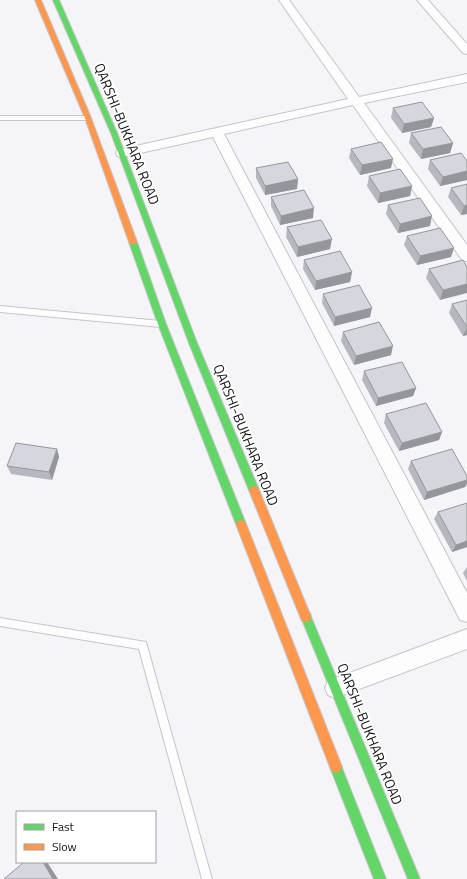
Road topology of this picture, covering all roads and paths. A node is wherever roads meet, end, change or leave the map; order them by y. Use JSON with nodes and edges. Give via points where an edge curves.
{"nodes":[{"id":1,"x":38,"y":0,"type":"edge"},
{"id":2,"x":56,"y":0,"type":"edge"},
{"id":3,"x":284,"y":0,"type":"edge"},
{"id":4,"x":422,"y":0,"type":"edge"},
{"id":5,"x":467,"y":51,"type":"edge"},
{"id":6,"x":467,"y":78,"type":"edge"},
{"id":7,"x":355,"y":101,"type":"junction"},
{"id":8,"x":0,"y":118,"type":"edge"},
{"id":9,"x":88,"y":118,"type":"junction"},
{"id":10,"x":217,"y":132,"type":"junction"},
{"id":11,"x":122,"y":154,"type":"junction"},
{"id":12,"x":467,"y":256,"type":"edge"},
{"id":13,"x":0,"y":309,"type":"edge"},
{"id":14,"x":162,"y":324,"type":"junction"},
{"id":15,"x":467,"y":613,"type":"edge"},
{"id":16,"x":0,"y":622,"type":"edge"},
{"id":17,"x":467,"y":639,"type":"edge"},
{"id":18,"x":335,"y":688,"type":"junction"},
{"id":19,"x":207,"y":879,"type":"edge"},
{"id":20,"x":380,"y":879,"type":"edge"},
{"id":21,"x":414,"y":879,"type":"edge"}],
"edges":[{"from":1,"to":9,"type":"highway"},
{"from":2,"to":11,"type":"highway","name":"QARSHI-BUKHARA ROAD"},
{"from":3,"to":7,"type":"street"},
{"from":4,"to":5,"type":"street"},
{"from":6,"to":7,"type":"street"},
{"from":7,"to":10,"type":"street"},
{"from":7,"to":12,"type":"street"},
{"from":8,"to":9,"type":"lane"},
{"from":9,"to":14,"type":"highway"},
{"from":10,"to":11,"type":"street"},
{"from":10,"to":15,"type":"street"},
{"from":11,"to":18,"type":"highway","name":"QARSHI-BUKHARA ROAD","via":[[193,343]]},
{"from":13,"to":14,"type":"lane"},
{"from":14,"to":20,"type":"highway"},
{"from":16,"to":19,"type":"lane","via":[[143,645]]},
{"from":17,"to":18,"type":"street"},
{"from":18,"to":21,"type":"highway","name":"QARSHI-BUKHARA ROAD"}]}
